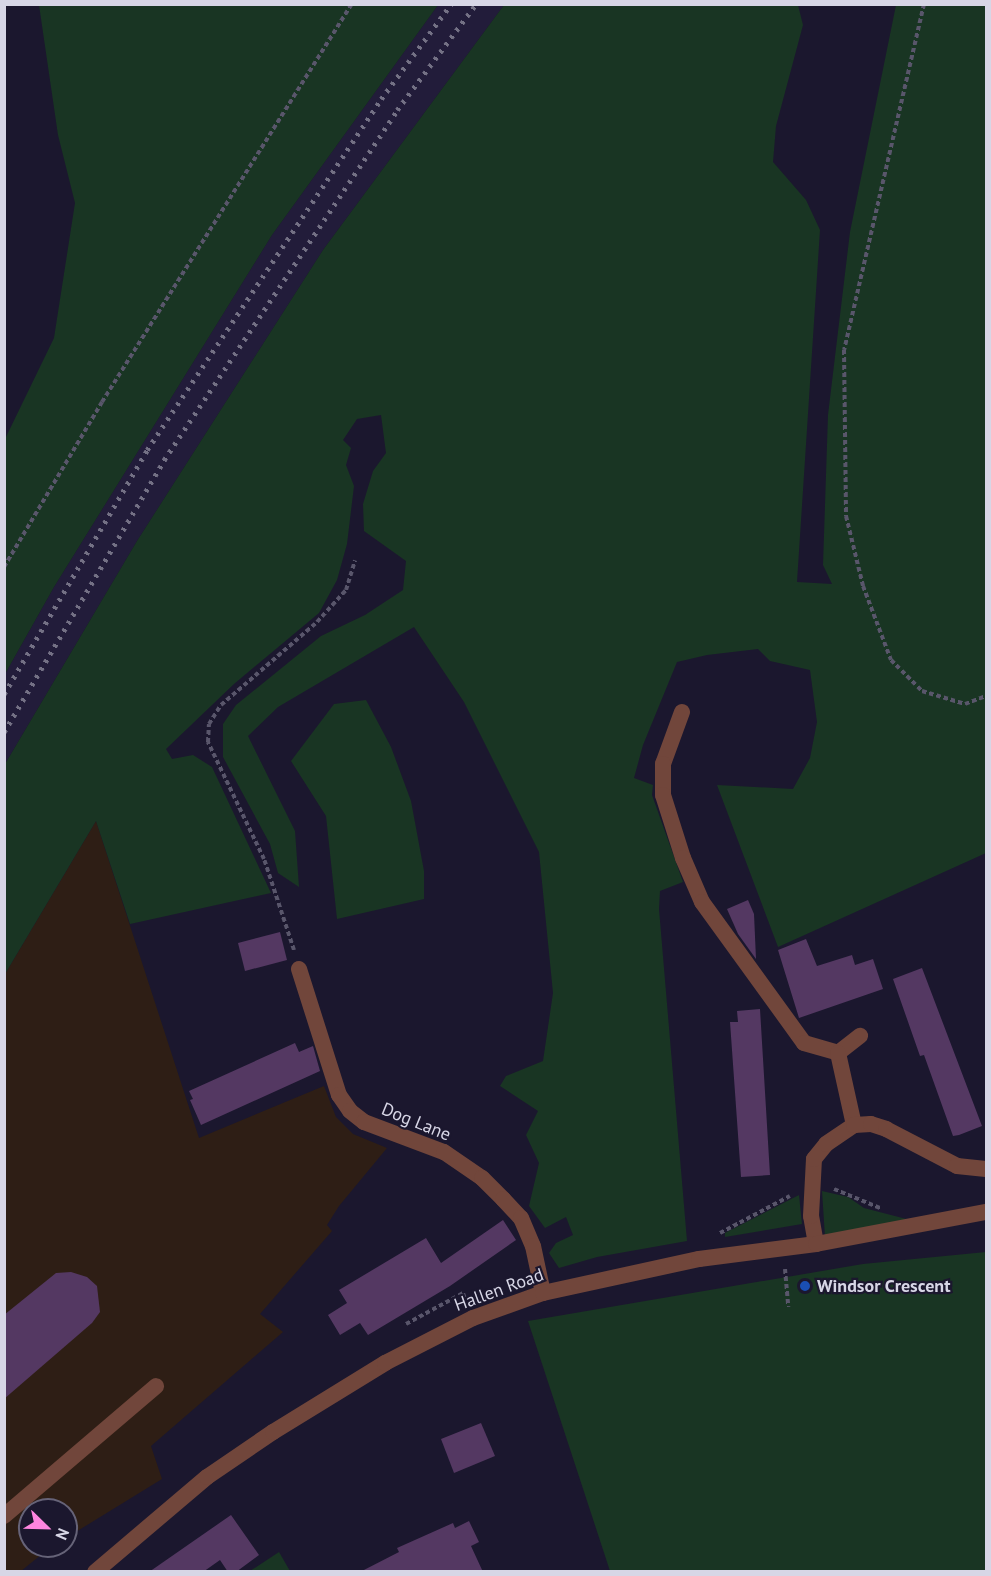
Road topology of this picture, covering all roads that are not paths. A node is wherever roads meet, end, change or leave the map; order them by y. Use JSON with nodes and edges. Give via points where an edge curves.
{"nodes":[{"id":1,"x":682,"y":712,"type":"dead end"},
{"id":2,"x":299,"y":969,"type":"road end"},
{"id":3,"x":860,"y":1036,"type":"dead end"},
{"id":4,"x":838,"y":1053,"type":"junction"},
{"id":5,"x":854,"y":1125,"type":"junction"},
{"id":6,"x":987,"y":1169,"type":"edge"},
{"id":7,"x":987,"y":1212,"type":"edge"},
{"id":8,"x":816,"y":1244,"type":"junction"},
{"id":9,"x":543,"y":1293,"type":"junction"},
{"id":10,"x":156,"y":1386,"type":"dead end"},
{"id":11,"x":4,"y":1516,"type":"edge"},
{"id":12,"x":95,"y":1572,"type":"edge"}],
"edges":[{"from":1,"to":4,"type":"street","via":[[663,764],[663,795],[702,902],[804,1043]]},
{"from":2,"to":9,"type":"street","name":"Dog Lane","via":[[339,1095],[350,1111],[364,1122],[444,1152],[504,1198],[521,1218]]},
{"from":3,"to":4,"type":"street"},
{"from":4,"to":5,"type":"street"},
{"from":5,"to":6,"type":"street","via":[[886,1129],[957,1166]]},
{"from":5,"to":8,"type":"street","via":[[826,1144],[814,1159],[811,1215]]},
{"from":7,"to":8,"type":"street","name":"Hallen Road"},
{"from":8,"to":9,"type":"street","name":"Hallen Road","via":[[699,1259]]},
{"from":9,"to":12,"type":"street","name":"Hallen Road","via":[[473,1318],[385,1363],[273,1432],[207,1477]]},
{"from":10,"to":11,"type":"street"}]}
